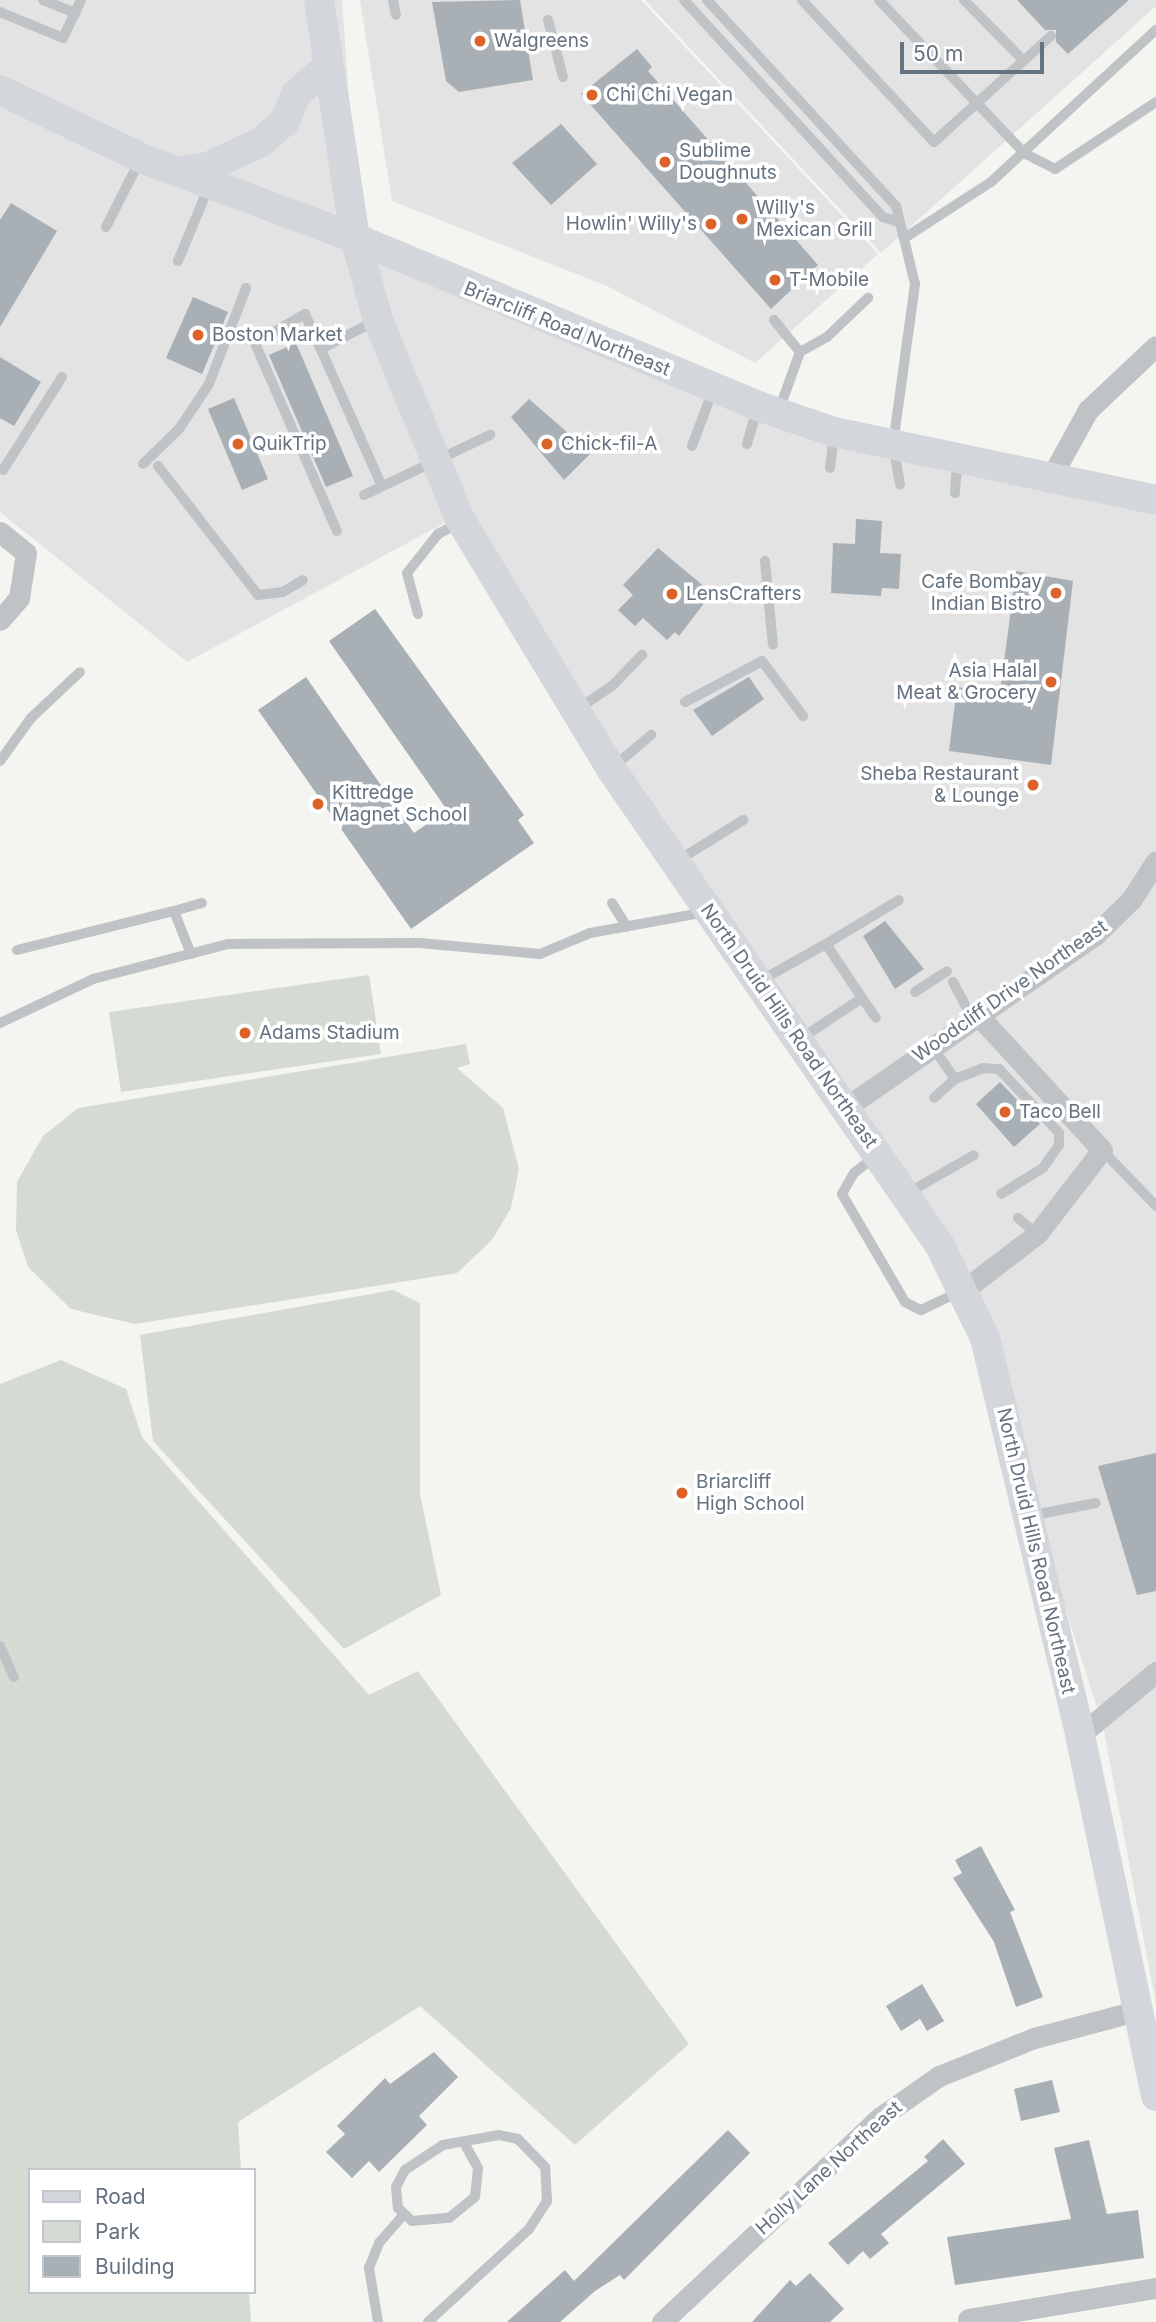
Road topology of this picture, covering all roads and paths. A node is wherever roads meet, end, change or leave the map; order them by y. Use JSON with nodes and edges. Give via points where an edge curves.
{"nodes":[{"id":1,"x":43,"y":0,"type":"edge"},
{"id":2,"x":80,"y":0,"type":"edge"},
{"id":3,"x":393,"y":0,"type":"edge"},
{"id":4,"x":684,"y":0,"type":"edge"},
{"id":5,"x":707,"y":0,"type":"edge"},
{"id":6,"x":802,"y":0,"type":"edge"},
{"id":7,"x":879,"y":0,"type":"edge"},
{"id":8,"x":964,"y":0,"type":"edge"},
{"id":9,"x":321,"y":1,"type":"edge"},
{"id":10,"x":0,"y":12,"type":"edge"},
{"id":11,"x":75,"y":13,"type":"junction"},
{"id":12,"x":396,"y":15,"type":"dead end"},
{"id":13,"x":548,"y":20,"type":"dead end"},
{"id":14,"x":1156,"y":30,"type":"edge"},
{"id":15,"x":1051,"y":36,"type":"dead end"},
{"id":16,"x":1023,"y":60,"type":"junction"},
{"id":17,"x":326,"y":68,"type":"junction"},
{"id":18,"x":563,"y":77,"type":"dead end"},
{"id":19,"x":0,"y":90,"type":"edge"},
{"id":20,"x":976,"y":102,"type":"junction"},
{"id":21,"x":1156,"y":102,"type":"edge"},
{"id":22,"x":1024,"y":153,"type":"junction"},
{"id":23,"x":141,"y":158,"type":"junction"},
{"id":24,"x":179,"y":172,"type":"junction"},
{"id":25,"x":210,"y":184,"type":"junction"},
{"id":26,"x":898,"y":222,"type":"junction"},
{"id":27,"x":106,"y":227,"type":"dead end"},
{"id":28,"x":906,"y":237,"type":"junction"},
{"id":29,"x":355,"y":238,"type":"junction"},
{"id":30,"x":178,"y":261,"type":"dead end"},
{"id":31,"x":246,"y":288,"type":"dead end"},
{"id":32,"x":868,"y":298,"type":"dead end"},
{"id":33,"x":378,"y":320,"type":"junction"},
{"id":34,"x":774,"y":320,"type":"dead end"},
{"id":35,"x":1156,"y":346,"type":"edge"},
{"id":36,"x":324,"y":348,"type":"junction"},
{"id":37,"x":800,"y":352,"type":"junction"},
{"id":38,"x":62,"y":377,"type":"dead end"},
{"id":39,"x":713,"y":390,"type":"junction"},
{"id":40,"x":768,"y":409,"type":"junction"},
{"id":41,"x":835,"y":432,"type":"junction"},
{"id":42,"x":489,"y":435,"type":"dead end"},
{"id":43,"x":747,"y":444,"type":"dead end"},
{"id":44,"x":893,"y":444,"type":"junction"},
{"id":45,"x":692,"y":446,"type":"dead end"},
{"id":46,"x":434,"y":457,"type":"junction"},
{"id":47,"x":957,"y":459,"type":"junction"},
{"id":48,"x":143,"y":464,"type":"dead end"},
{"id":49,"x":158,"y":466,"type":"dead end"},
{"id":50,"x":830,"y":468,"type":"dead end"},
{"id":51,"x":3,"y":470,"type":"dead end"},
{"id":52,"x":1051,"y":477,"type":"junction"},
{"id":53,"x":900,"y":484,"type":"dead end"},
{"id":54,"x":382,"y":486,"type":"junction"},
{"id":55,"x":955,"y":493,"type":"dead end"},
{"id":56,"x":363,"y":495,"type":"dead end"},
{"id":57,"x":1156,"y":500,"type":"edge"},
{"id":58,"x":449,"y":528,"type":"junction"},
{"id":59,"x":337,"y":531,"type":"dead end"},
{"id":60,"x":0,"y":532,"type":"edge"},
{"id":61,"x":765,"y":561,"type":"dead end"},
{"id":62,"x":303,"y":580,"type":"dead end"},
{"id":63,"x":418,"y":614,"type":"dead end"},
{"id":64,"x":0,"y":620,"type":"edge"},
{"id":65,"x":773,"y":645,"type":"dead end"},
{"id":66,"x":642,"y":655,"type":"dead end"},
{"id":67,"x":80,"y":672,"type":"dead end"},
{"id":68,"x":685,"y":702,"type":"dead end"},
{"id":69,"x":574,"y":711,"type":"junction"},
{"id":70,"x":803,"y":716,"type":"dead end"},
{"id":71,"x":651,"y":735,"type":"dead end"},
{"id":72,"x":0,"y":761,"type":"edge"},
{"id":73,"x":611,"y":769,"type":"junction"},
{"id":74,"x":743,"y":820,"type":"dead end"},
{"id":75,"x":1156,"y":861,"type":"edge"},
{"id":76,"x":674,"y":863,"type":"junction"},
{"id":77,"x":899,"y":900,"type":"dead end"},
{"id":78,"x":202,"y":903,"type":"dead end"},
{"id":79,"x":612,"y":904,"type":"dead end"},
{"id":80,"x":174,"y":911,"type":"junction"},
{"id":81,"x":707,"y":912,"type":"junction"},
{"id":82,"x":627,"y":927,"type":"junction"},
{"id":83,"x":826,"y":943,"type":"junction"},
{"id":84,"x":17,"y":950,"type":"dead end"},
{"id":85,"x":191,"y":954,"type":"junction"},
{"id":86,"x":947,"y":971,"type":"dead end"},
{"id":87,"x":758,"y":982,"type":"junction"},
{"id":88,"x":953,"y":982,"type":"dead end"},
{"id":89,"x":915,"y":992,"type":"dead end"},
{"id":90,"x":862,"y":998,"type":"junction"},
{"id":91,"x":975,"y":1016,"type":"junction"},
{"id":92,"x":876,"y":1018,"type":"dead end"},
{"id":93,"x":0,"y":1023,"type":"edge"},
{"id":94,"x":800,"y":1039,"type":"junction"},
{"id":95,"x":932,"y":1046,"type":"junction"},
{"id":96,"x":955,"y":1079,"type":"junction"},
{"id":97,"x":934,"y":1098,"type":"dead end"},
{"id":98,"x":848,"y":1106,"type":"junction"},
{"id":99,"x":1102,"y":1150,"type":"junction"},
{"id":100,"x":879,"y":1153,"type":"junction"},
{"id":101,"x":974,"y":1155,"type":"dead end"},
{"id":102,"x":906,"y":1194,"type":"junction"},
{"id":103,"x":1001,"y":1194,"type":"dead end"},
{"id":104,"x":1156,"y":1206,"type":"edge"},
{"id":105,"x":1018,"y":1218,"type":"dead end"},
{"id":106,"x":1037,"y":1234,"type":"junction"},
{"id":107,"x":965,"y":1289,"type":"junction"},
{"id":108,"x":1096,"y":1503,"type":"dead end"},
{"id":109,"x":1026,"y":1516,"type":"junction"},
{"id":110,"x":0,"y":1646,"type":"edge"},
{"id":111,"x":1156,"y":1672,"type":"edge"},
{"id":112,"x":14,"y":1677,"type":"dead end"},
{"id":113,"x":1080,"y":1735,"type":"junction"},
{"id":114,"x":1146,"y":2008,"type":"edge"},
{"id":115,"x":1156,"y":2096,"type":"edge"},
{"id":116,"x":465,"y":2145,"type":"junction"},
{"id":117,"x":404,"y":2214,"type":"junction"},
{"id":118,"x":1156,"y":2288,"type":"edge"},
{"id":119,"x":1068,"y":2313,"type":"edge"},
{"id":120,"x":968,"y":2319,"type":"dead end"},
{"id":121,"x":377,"y":2322,"type":"edge"},
{"id":122,"x":428,"y":2322,"type":"edge"},
{"id":123,"x":662,"y":2322,"type":"edge"}],
"edges":[{"from":1,"to":11,"type":"lane"},
{"from":2,"to":11,"type":"lane"},
{"from":3,"to":12,"type":"lane"},
{"from":4,"to":26,"type":"lane","via":[[883,217]]},
{"from":5,"to":26,"type":"lane","via":[[896,206]]},
{"from":6,"to":20,"type":"lane","via":[[934,142]]},
{"from":7,"to":20,"type":"lane"},
{"from":8,"to":16,"type":"lane"},
{"from":9,"to":17,"type":"main road","name":"North Druid Hills Road Northeast"},
{"from":10,"to":11,"type":"lane","via":[[63,37]]},
{"from":13,"to":18,"type":"lane"},
{"from":14,"to":22,"type":"lane"},
{"from":15,"to":16,"type":"lane"},
{"from":16,"to":20,"type":"lane"},
{"from":17,"to":24,"type":"main road","via":[[296,94],[285,121],[261,142],[208,167]]},
{"from":17,"to":29,"type":"main road","name":"North Druid Hills Road Northeast"},
{"from":19,"to":23,"type":"main road","name":"Briarcliff Road Northeast"},
{"from":20,"to":22,"type":"lane"},
{"from":21,"to":22,"type":"lane","via":[[1055,169]]},
{"from":22,"to":28,"type":"lane"},
{"from":23,"to":24,"type":"main road","name":"Briarcliff Road Northeast"},
{"from":23,"to":27,"type":"lane"},
{"from":24,"to":25,"type":"main road","name":"Briarcliff Road Northeast"},
{"from":25,"to":29,"type":"main road","name":"Briarcliff Road Northeast"},
{"from":25,"to":30,"type":"lane"},
{"from":26,"to":28,"type":"lane"},
{"from":28,"to":44,"type":"lane","via":[[915,284]]},
{"from":29,"to":33,"type":"main road","name":"North Druid Hills Road Northeast"},
{"from":29,"to":39,"type":"main road","name":"Briarcliff Road Northeast"},
{"from":31,"to":48,"type":"lane","via":[[209,384],[179,429]]},
{"from":32,"to":37,"type":"lane","via":[[827,337]]},
{"from":33,"to":36,"type":"lane"},
{"from":33,"to":46,"type":"main road","name":"North Druid Hills Road Northeast"},
{"from":34,"to":37,"type":"lane"},
{"from":35,"to":52,"type":"street","via":[[1088,410]]},
{"from":36,"to":54,"type":"lane"},
{"from":36,"to":59,"type":"lane","via":[[305,314],[255,343]]},
{"from":37,"to":40,"type":"lane"},
{"from":38,"to":51,"type":"lane"},
{"from":39,"to":40,"type":"main road","name":"Briarcliff Road Northeast"},
{"from":39,"to":45,"type":"lane"},
{"from":40,"to":41,"type":"main road","name":"Briarcliff Road Northeast"},
{"from":40,"to":43,"type":"lane"},
{"from":41,"to":44,"type":"main road","name":"Briarcliff Road Northeast"},
{"from":41,"to":50,"type":"lane"},
{"from":42,"to":46,"type":"lane"},
{"from":44,"to":47,"type":"main road","name":"Briarcliff Road Northeast"},
{"from":44,"to":53,"type":"lane"},
{"from":46,"to":54,"type":"lane"},
{"from":46,"to":58,"type":"main road","name":"North Druid Hills Road Northeast"},
{"from":47,"to":52,"type":"main road","name":"Briarcliff Road Northeast"},
{"from":47,"to":55,"type":"lane"},
{"from":49,"to":62,"type":"lane","via":[[258,595],[283,592]]},
{"from":52,"to":57,"type":"main road","name":"Briarcliff Road Northeast"},
{"from":54,"to":56,"type":"lane"},
{"from":58,"to":63,"type":"lane","via":[[407,573]]},
{"from":58,"to":69,"type":"main road","name":"North Druid Hills Road Northeast"},
{"from":60,"to":64,"type":"street","via":[[26,553],[19,598]]},
{"from":61,"to":65,"type":"lane"},
{"from":66,"to":69,"type":"lane","via":[[613,685]]},
{"from":67,"to":72,"type":"lane","via":[[31,718]]},
{"from":68,"to":70,"type":"lane","via":[[762,661]]},
{"from":69,"to":73,"type":"main road","name":"North Druid Hills Road Northeast"},
{"from":71,"to":73,"type":"lane"},
{"from":73,"to":76,"type":"main road","name":"North Druid Hills Road Northeast"},
{"from":74,"to":76,"type":"lane"},
{"from":75,"to":91,"type":"street","name":"Woodcliff Drive Northeast","via":[[1131,900],[1096,934]]},
{"from":76,"to":81,"type":"main road","name":"North Druid Hills Road Northeast"},
{"from":77,"to":83,"type":"lane"},
{"from":78,"to":80,"type":"lane"},
{"from":79,"to":82,"type":"lane"},
{"from":80,"to":84,"type":"lane"},
{"from":80,"to":85,"type":"lane"},
{"from":81,"to":82,"type":"lane"},
{"from":81,"to":87,"type":"main road","name":"North Druid Hills Road Northeast"},
{"from":82,"to":85,"type":"lane","via":[[590,933],[540,954],[420,943],[228,944]]},
{"from":83,"to":87,"type":"lane"},
{"from":83,"to":90,"type":"lane"},
{"from":85,"to":93,"type":"lane","via":[[93,979]]},
{"from":86,"to":89,"type":"lane"},
{"from":87,"to":94,"type":"main road","name":"North Druid Hills Road Northeast"},
{"from":88,"to":91,"type":"lane"},
{"from":90,"to":92,"type":"lane"},
{"from":90,"to":94,"type":"lane"},
{"from":91,"to":95,"type":"street","name":"Woodcliff Drive Northeast"},
{"from":91,"to":99,"type":"street"},
{"from":94,"to":98,"type":"main road","name":"North Druid Hills Road Northeast"},
{"from":95,"to":96,"type":"lane"},
{"from":95,"to":98,"type":"street","name":"Woodcliff Drive Northeast"},
{"from":96,"to":97,"type":"lane"},
{"from":96,"to":103,"type":"lane","via":[[983,1068],[999,1069],[1059,1133],[1059,1145],[1043,1168]]},
{"from":98,"to":100,"type":"main road","name":"North Druid Hills Road Northeast"},
{"from":99,"to":104,"type":"lane"},
{"from":99,"to":106,"type":"street"},
{"from":100,"to":102,"type":"main road","name":"North Druid Hills Road Northeast"},
{"from":100,"to":107,"type":"lane","via":[[853,1173],[842,1194],[905,1302],[921,1310]]},
{"from":101,"to":102,"type":"lane"},
{"from":102,"to":107,"type":"main road","name":"North Druid Hills Road Northeast"},
{"from":105,"to":106,"type":"lane"},
{"from":106,"to":107,"type":"street"},
{"from":107,"to":109,"type":"main road","name":"North Druid Hills Road Northeast","via":[[985,1338]]},
{"from":108,"to":109,"type":"lane"},
{"from":109,"to":113,"type":"main road","name":"North Druid Hills Road Northeast"},
{"from":110,"to":112,"type":"lane"},
{"from":111,"to":113,"type":"street"},
{"from":113,"to":114,"type":"main road","name":"North Druid Hills Road Northeast"},
{"from":114,"to":115,"type":"main road","name":"North Druid Hills Road Northeast"},
{"from":114,"to":123,"type":"street","name":"Holly Lane Northeast","via":[[1034,2038],[939,2076],[879,2118]]},
{"from":116,"to":117,"type":"lane","via":[[443,2145],[405,2170],[396,2187]]},
{"from":116,"to":117,"type":"lane","via":[[478,2168],[475,2197],[449,2218],[431,2223]]},
{"from":116,"to":122,"type":"lane","via":[[499,2135],[519,2140],[545,2167],[547,2201],[528,2228]]},
{"from":117,"to":121,"type":"lane","via":[[379,2243],[369,2268]]},
{"from":118,"to":119,"type":"street"},
{"from":119,"to":120,"type":"street"}]}
